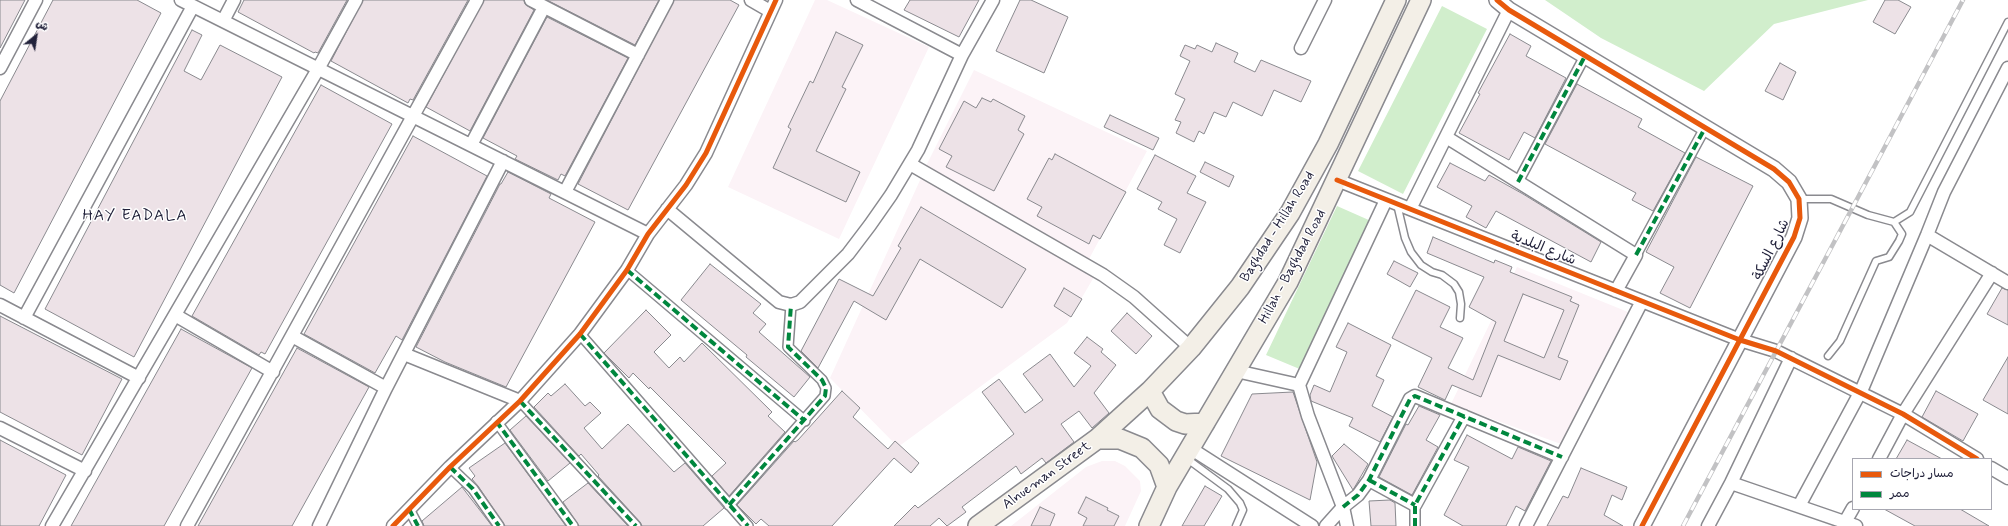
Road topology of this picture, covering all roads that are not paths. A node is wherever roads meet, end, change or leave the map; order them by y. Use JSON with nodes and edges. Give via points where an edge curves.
{"nodes":[{"id":1,"x":36,"y":0,"type":"edge"},
{"id":2,"x":181,"y":0,"type":"edge"},
{"id":3,"x":234,"y":0,"type":"edge"},
{"id":4,"x":356,"y":0,"type":"edge"},
{"id":5,"x":478,"y":0,"type":"edge"},
{"id":6,"x":531,"y":0,"type":"edge"},
{"id":7,"x":667,"y":0,"type":"edge"},
{"id":8,"x":751,"y":0,"type":"edge"},
{"id":9,"x":776,"y":0,"type":"edge"},
{"id":10,"x":857,"y":0,"type":"edge"},
{"id":11,"x":993,"y":0,"type":"edge"},
{"id":12,"x":1325,"y":0,"type":"edge"},
{"id":13,"x":1396,"y":0,"type":"edge"},
{"id":14,"x":1421,"y":0,"type":"edge"},
{"id":15,"x":1497,"y":0,"type":"edge"},
{"id":16,"x":193,"y":6,"type":"junction"},
{"id":17,"x":544,"y":7,"type":"junction"},
{"id":18,"x":1509,"y":10,"type":"junction"},
{"id":19,"x":770,"y":11,"type":"junction"},
{"id":20,"x":223,"y":21,"type":"junction"},
{"id":21,"x":2008,"y":22,"type":"edge"},
{"id":22,"x":1301,"y":48,"type":"dead end"},
{"id":23,"x":638,"y":55,"type":"junction"},
{"id":24,"x":962,"y":55,"type":"junction"},
{"id":25,"x":1585,"y":56,"type":"junction"},
{"id":26,"x":0,"y":68,"type":"edge"},
{"id":27,"x":2008,"y":68,"type":"edge"},
{"id":28,"x":318,"y":69,"type":"junction"},
{"id":29,"x":413,"y":116,"type":"junction"},
{"id":30,"x":1705,"y":128,"type":"junction"},
{"id":31,"x":1446,"y":137,"type":"junction"},
{"id":32,"x":471,"y":145,"type":"junction"},
{"id":33,"x":503,"y":161,"type":"junction"},
{"id":34,"x":910,"y":164,"type":"junction"},
{"id":35,"x":1337,"y":180,"type":"junction"},
{"id":36,"x":1518,"y":182,"type":"junction"},
{"id":37,"x":565,"y":192,"type":"junction"},
{"id":38,"x":1799,"y":199,"type":"junction"},
{"id":39,"x":1392,"y":202,"type":"junction"},
{"id":40,"x":667,"y":209,"type":"junction"},
{"id":41,"x":1410,"y":209,"type":"junction"},
{"id":42,"x":1894,"y":222,"type":"junction"},
{"id":43,"x":648,"y":234,"type":"junction"},
{"id":44,"x":1928,"y":235,"type":"junction"},
{"id":45,"x":1636,"y":255,"type":"junction"},
{"id":46,"x":627,"y":270,"type":"junction"},
{"id":47,"x":1992,"y":273,"type":"junction"},
{"id":48,"x":2008,"y":283,"type":"edge"},
{"id":49,"x":1616,"y":291,"type":"junction"},
{"id":50,"x":1642,"y":301,"type":"junction"},
{"id":51,"x":0,"y":305,"type":"edge"},
{"id":52,"x":791,"y":305,"type":"junction"},
{"id":53,"x":175,"y":315,"type":"junction"},
{"id":54,"x":24,"y":318,"type":"junction"},
{"id":55,"x":1460,"y":318,"type":"dead end"},
{"id":56,"x":580,"y":334,"type":"junction"},
{"id":57,"x":292,"y":336,"type":"junction"},
{"id":58,"x":1740,"y":340,"type":"junction"},
{"id":59,"x":1191,"y":348,"type":"junction"},
{"id":60,"x":404,"y":354,"type":"junction"},
{"id":61,"x":1828,"y":356,"type":"dead end"},
{"id":62,"x":1791,"y":358,"type":"junction"},
{"id":63,"x":1236,"y":371,"type":"junction"},
{"id":64,"x":273,"y":372,"type":"junction"},
{"id":65,"x":139,"y":378,"type":"junction"},
{"id":66,"x":1299,"y":385,"type":"junction"},
{"id":67,"x":386,"y":388,"type":"junction"},
{"id":68,"x":1150,"y":392,"type":"junction"},
{"id":69,"x":1860,"y":392,"type":"junction"},
{"id":70,"x":520,"y":401,"type":"junction"},
{"id":71,"x":1903,"y":414,"type":"junction"},
{"id":72,"x":1464,"y":416,"type":"junction"},
{"id":73,"x":805,"y":420,"type":"junction"},
{"id":74,"x":496,"y":421,"type":"junction"},
{"id":75,"x":1205,"y":423,"type":"junction"},
{"id":76,"x":0,"y":428,"type":"edge"},
{"id":77,"x":1097,"y":440,"type":"junction"},
{"id":78,"x":1188,"y":453,"type":"junction"},
{"id":79,"x":1562,"y":457,"type":"junction"},
{"id":80,"x":1880,"y":458,"type":"edge"},
{"id":81,"x":1975,"y":458,"type":"edge"},
{"id":82,"x":450,"y":467,"type":"junction"},
{"id":83,"x":1992,"y":469,"type":"edge"},
{"id":84,"x":85,"y":471,"type":"junction"},
{"id":85,"x":2008,"y":478,"type":"edge"},
{"id":86,"x":1370,"y":480,"type":"junction"},
{"id":87,"x":1731,"y":483,"type":"junction"},
{"id":88,"x":1167,"y":487,"type":"junction"},
{"id":89,"x":729,"y":505,"type":"junction"},
{"id":90,"x":1415,"y":505,"type":"junction"},
{"id":91,"x":1799,"y":506,"type":"junction"},
{"id":92,"x":1343,"y":507,"type":"junction"},
{"id":93,"x":409,"y":509,"type":"junction"},
{"id":94,"x":1853,"y":510,"type":"edge"},
{"id":95,"x":1851,"y":524,"type":"edge"},
{"id":96,"x":52,"y":526,"type":"edge"},
{"id":97,"x":187,"y":526,"type":"edge"},
{"id":98,"x":319,"y":526,"type":"edge"},
{"id":99,"x":393,"y":526,"type":"edge"},
{"id":100,"x":418,"y":526,"type":"edge"},
{"id":101,"x":499,"y":526,"type":"edge"},
{"id":102,"x":573,"y":526,"type":"edge"},
{"id":103,"x":636,"y":526,"type":"edge"},
{"id":104,"x":748,"y":526,"type":"edge"},
{"id":105,"x":978,"y":526,"type":"edge"},
{"id":106,"x":1149,"y":526,"type":"edge"},
{"id":107,"x":1236,"y":526,"type":"edge"},
{"id":108,"x":1312,"y":526,"type":"edge"},
{"id":109,"x":1326,"y":526,"type":"edge"},
{"id":110,"x":1347,"y":526,"type":"edge"},
{"id":111,"x":1415,"y":526,"type":"edge"},
{"id":112,"x":1526,"y":526,"type":"edge"},
{"id":113,"x":1642,"y":526,"type":"edge"},
{"id":114,"x":1708,"y":526,"type":"edge"}],
"edges":[{"from":1,"to":26,"type":"street"},
{"from":2,"to":16,"type":"street"},
{"from":3,"to":20,"type":"street"},
{"from":4,"to":28,"type":"street"},
{"from":5,"to":29,"type":"street"},
{"from":6,"to":17,"type":"street"},
{"from":7,"to":23,"type":"street"},
{"from":8,"to":19,"type":"street"},
{"from":9,"to":19,"type":"street"},
{"from":10,"to":24,"type":"street"},
{"from":11,"to":24,"type":"street"},
{"from":12,"to":22,"type":"street"},
{"from":13,"to":59,"type":"main road","name":"Baghdad - Hillah Road","via":[[1328,144],[1290,213],[1261,258]]},
{"from":14,"to":35,"type":"main road","name":"Hillah - Baghdad Road"},
{"from":15,"to":18,"type":"street","name":"شارع السكة"},
{"from":16,"to":20,"type":"street"},
{"from":16,"to":54,"type":"street"},
{"from":17,"to":23,"type":"street"},
{"from":17,"to":32,"type":"street"},
{"from":18,"to":25,"type":"street","name":"شارع السكة"},
{"from":18,"to":31,"type":"street"},
{"from":19,"to":40,"type":"street","via":[[706,153]]},
{"from":20,"to":28,"type":"street"},
{"from":21,"to":42,"type":"lane","via":[[1910,212]]},
{"from":23,"to":37,"type":"street"},
{"from":24,"to":34,"type":"street"},
{"from":25,"to":30,"type":"street","name":"شارع السكة"},
{"from":25,"to":36,"type":"street"},
{"from":27,"to":44,"type":"street","via":[[1944,192]]},
{"from":28,"to":29,"type":"street"},
{"from":28,"to":53,"type":"street"},
{"from":29,"to":32,"type":"street"},
{"from":29,"to":57,"type":"street"},
{"from":30,"to":38,"type":"street","name":"شارع السكة","via":[[1774,170],[1789,182]]},
{"from":30,"to":45,"type":"street"},
{"from":31,"to":36,"type":"street"},
{"from":31,"to":41,"type":"street"},
{"from":32,"to":33,"type":"street"},
{"from":33,"to":37,"type":"street"},
{"from":33,"to":60,"type":"street"},
{"from":34,"to":52,"type":"street","via":[[848,254],[804,299]]},
{"from":34,"to":59,"type":"street","via":[[1103,275],[1134,297]]},
{"from":35,"to":39,"type":"street","name":"شارع البلدية"},
{"from":35,"to":63,"type":"main road","name":"Hillah - Baghdad Road","via":[[1288,282]]},
{"from":36,"to":45,"type":"street"},
{"from":37,"to":43,"type":"street"},
{"from":38,"to":42,"type":"lane","via":[[1831,199],[1868,215]]},
{"from":38,"to":58,"type":"street","name":"شارع السكة","via":[[1800,218],[1794,237]]},
{"from":39,"to":41,"type":"street","name":"شارع البلدية"},
{"from":39,"to":55,"type":"lane","via":[[1411,252],[1421,265],[1442,275],[1454,284],[1459,292]]},
{"from":39,"to":66,"type":"street"},
{"from":40,"to":43,"type":"street"},
{"from":40,"to":52,"type":"street","via":[[779,302]]},
{"from":41,"to":49,"type":"street","name":"شارع البلدية"},
{"from":42,"to":61,"type":"lane","via":[[1902,234],[1889,257],[1876,260],[1840,341]]},
{"from":43,"to":46,"type":"street"},
{"from":44,"to":47,"type":"street"},
{"from":44,"to":69,"type":"street"},
{"from":45,"to":49,"type":"street"},
{"from":46,"to":56,"type":"street"},
{"from":46,"to":73,"type":"street"},
{"from":47,"to":48,"type":"street"},
{"from":47,"to":71,"type":"street"},
{"from":49,"to":50,"type":"street","name":"شارع البلدية"},
{"from":50,"to":58,"type":"street","name":"شارع البلدية"},
{"from":50,"to":79,"type":"street"},
{"from":51,"to":54,"type":"street"},
{"from":52,"to":73,"type":"street","via":[[788,347],[820,378],[826,388],[823,400]]},
{"from":53,"to":64,"type":"street"},
{"from":53,"to":65,"type":"street"},
{"from":54,"to":65,"type":"street"},
{"from":56,"to":70,"type":"street"},
{"from":56,"to":89,"type":"street"},
{"from":57,"to":64,"type":"street"},
{"from":57,"to":67,"type":"street"},
{"from":58,"to":62,"type":"street","name":"شارع البلدية"},
{"from":58,"to":113,"type":"street","name":"شارع السكة"},
{"from":59,"to":68,"type":"main road","name":"Baghdad - Hillah Road"},
{"from":60,"to":67,"type":"street"},
{"from":60,"to":70,"type":"street"},
{"from":62,"to":69,"type":"street","name":"شارع البلدية"},
{"from":62,"to":87,"type":"street"},
{"from":63,"to":66,"type":"street"},
{"from":63,"to":75,"type":"main road","name":"Hillah - Baghdad Road"},
{"from":64,"to":97,"type":"street"},
{"from":65,"to":84,"type":"street"},
{"from":66,"to":92,"type":"street","via":[[1308,416]]},
{"from":67,"to":98,"type":"street"},
{"from":68,"to":75,"type":"main road","via":[[1160,409],[1171,418],[1185,424]]},
{"from":68,"to":77,"type":"main road","name":"Baghdad - Hillah Road"},
{"from":69,"to":71,"type":"street","name":"شارع البلدية"},
{"from":69,"to":91,"type":"street"},
{"from":70,"to":74,"type":"street"},
{"from":70,"to":103,"type":"street"},
{"from":71,"to":80,"type":"street"},
{"from":71,"to":81,"type":"street","name":"شارع البلدية"},
{"from":72,"to":79,"type":"street"},
{"from":72,"to":86,"type":"street","via":[[1422,398],[1415,396],[1410,399]]},
{"from":72,"to":90,"type":"street"},
{"from":73,"to":89,"type":"street"},
{"from":74,"to":82,"type":"street"},
{"from":74,"to":102,"type":"street"},
{"from":75,"to":78,"type":"main road","name":"Hillah - Baghdad Road"},
{"from":76,"to":84,"type":"street"},
{"from":77,"to":88,"type":"main road","via":[[1120,439],[1142,448],[1159,465]]},
{"from":77,"to":105,"type":"main road","name":"Alnueman Street"},
{"from":78,"to":88,"type":"main road","name":"Hillah - Baghdad Road"},
{"from":78,"to":107,"type":"lane","via":[[1240,503],[1243,510]]},
{"from":78,"to":108,"type":"street"},
{"from":79,"to":112,"type":"street"},
{"from":82,"to":93,"type":"street"},
{"from":82,"to":101,"type":"street","via":[[473,489]]},
{"from":83,"to":85,"type":"street"},
{"from":84,"to":96,"type":"street"},
{"from":86,"to":90,"type":"street"},
{"from":86,"to":92,"type":"street","via":[[1358,495]]},
{"from":87,"to":91,"type":"street"},
{"from":87,"to":114,"type":"street"},
{"from":88,"to":106,"type":"main road","name":"Hillah - Baghdad Road"},
{"from":89,"to":104,"type":"street"},
{"from":90,"to":111,"type":"street"},
{"from":91,"to":95,"type":"street"},
{"from":92,"to":109,"type":"street"},
{"from":92,"to":110,"type":"street"},
{"from":93,"to":99,"type":"street"},
{"from":93,"to":100,"type":"street"},
{"from":94,"to":95,"type":"street"}]}
